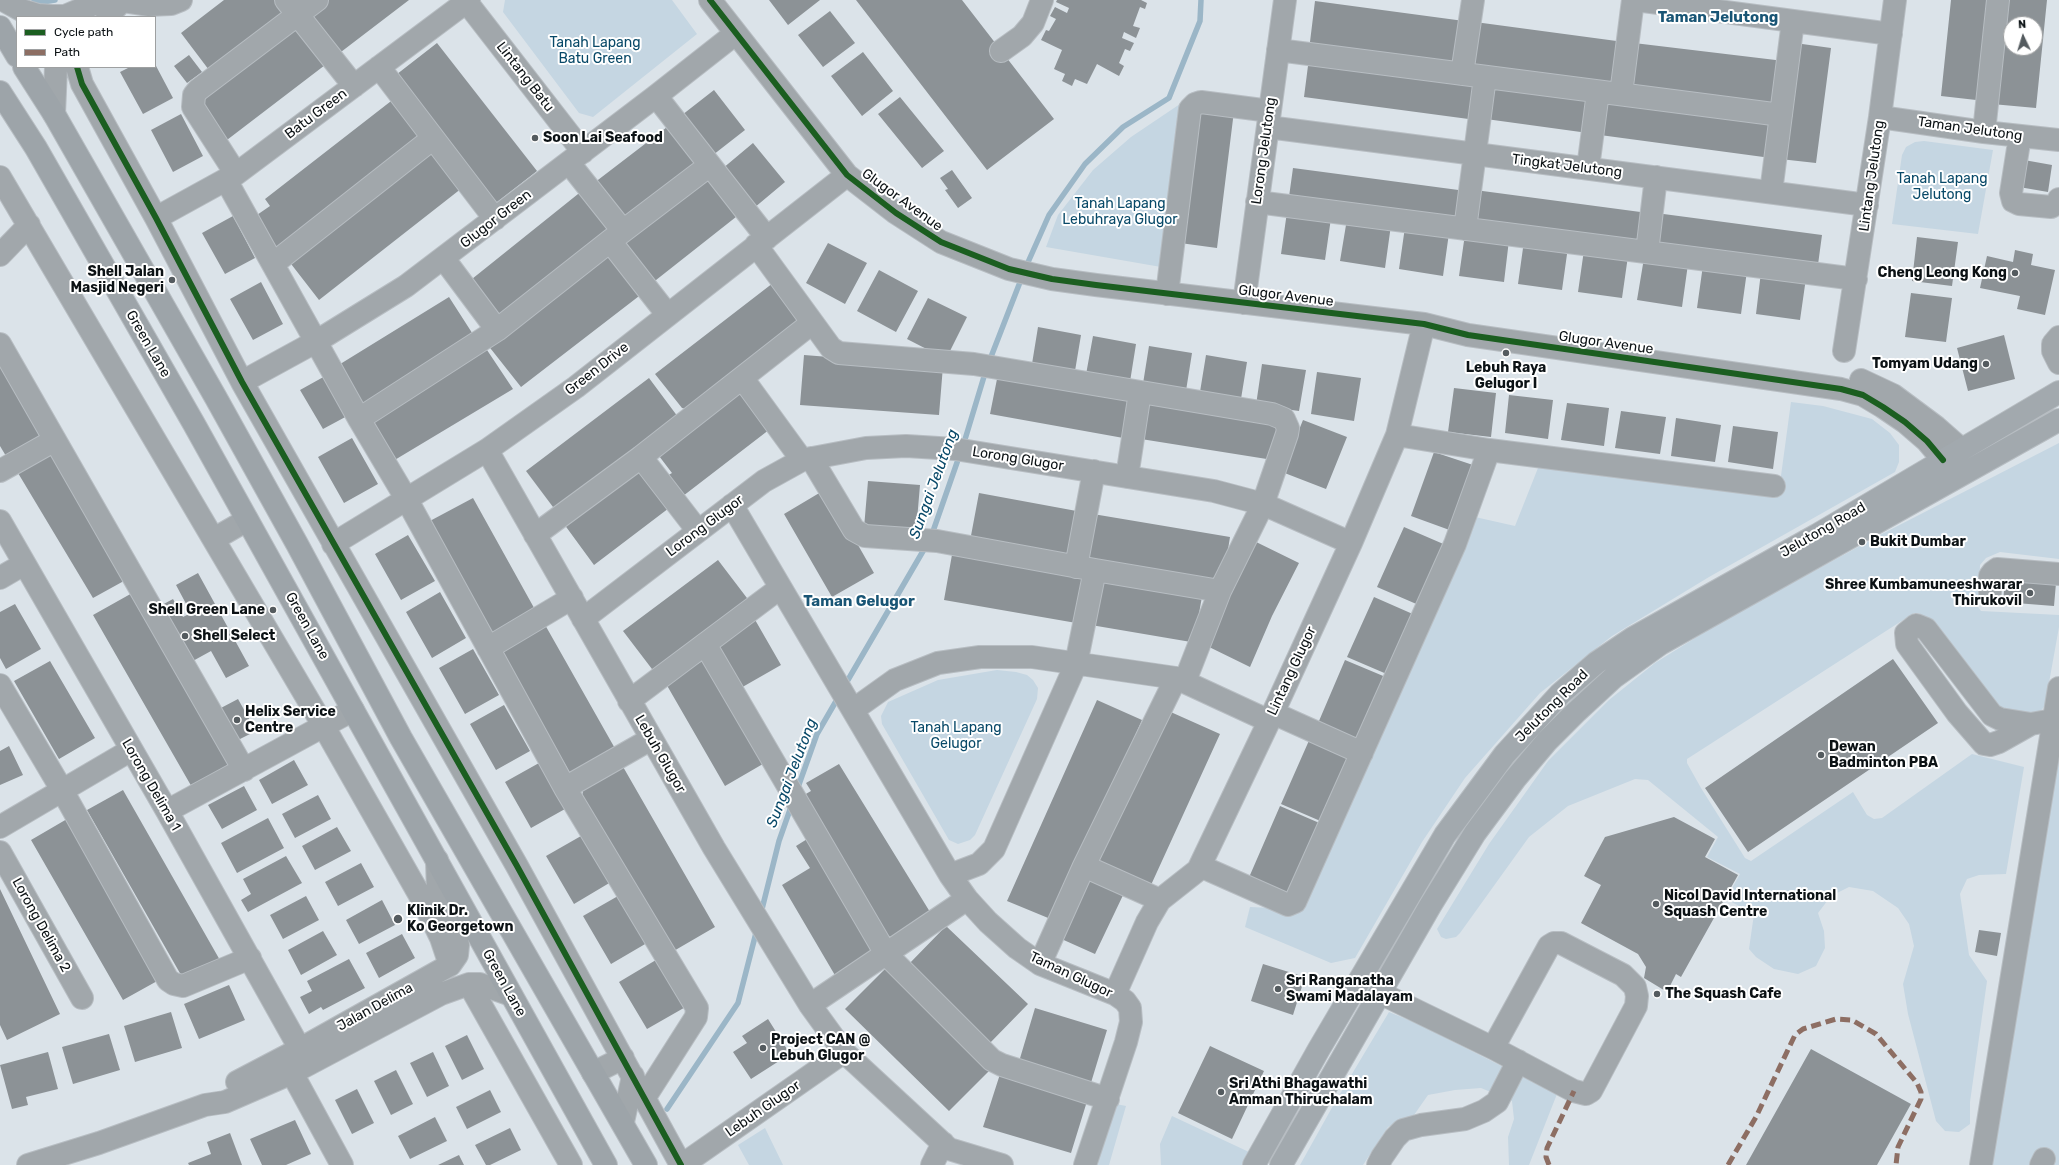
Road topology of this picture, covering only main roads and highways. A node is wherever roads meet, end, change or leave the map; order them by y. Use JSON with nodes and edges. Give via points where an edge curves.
{"nodes":[{"id":1,"x":25,"y":68,"type":"edge"},
{"id":2,"x":0,"y":92,"type":"edge"},
{"id":3,"x":2059,"y":392,"type":"edge"},
{"id":4,"x":2059,"y":420,"type":"edge"},
{"id":5,"x":1953,"y":457,"type":"junction"},
{"id":6,"x":1995,"y":457,"type":"junction"},
{"id":7,"x":1921,"y":498,"type":"junction"},
{"id":8,"x":606,"y":1165,"type":"edge"},
{"id":9,"x":646,"y":1165,"type":"edge"},
{"id":10,"x":1254,"y":1165,"type":"edge"},
{"id":11,"x":1281,"y":1165,"type":"edge"}],
"edges":[{"from":1,"to":9,"type":"highway","via":[[54,114],[290,530],[401,738]]},
{"from":2,"to":8,"type":"highway","name":"Green Lane","via":[[36,148],[247,520]]},
{"from":3,"to":5,"type":"main road","name":"Jelutong Road"},
{"from":4,"to":6,"type":"main road","name":"Jelutong Road"},
{"from":5,"to":6,"type":"main road"},
{"from":5,"to":7,"type":"main road","via":[[1938,482]]},
{"from":5,"to":10,"type":"main road","name":"Jelutong Road","via":[[1632,638],[1596,663],[1560,694],[1505,754],[1445,835]]},
{"from":6,"to":7,"type":"main road","name":"Jelutong Road"},
{"from":7,"to":11,"type":"main road","name":"Jelutong Road","via":[[1660,644],[1614,677],[1547,742],[1515,779],[1475,833]]}]}
